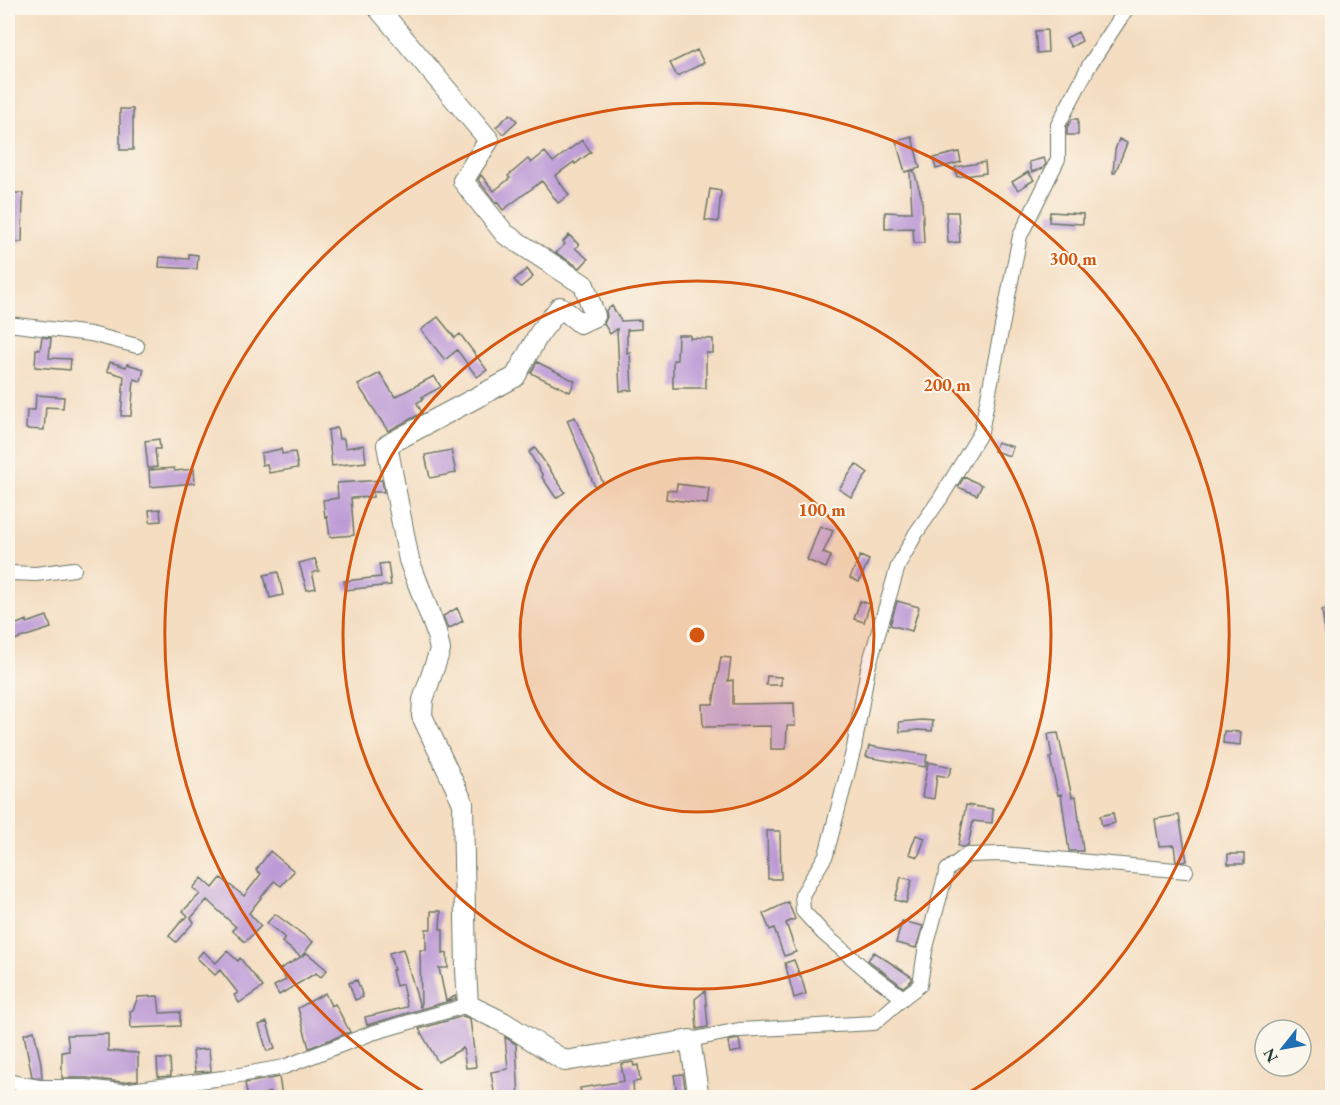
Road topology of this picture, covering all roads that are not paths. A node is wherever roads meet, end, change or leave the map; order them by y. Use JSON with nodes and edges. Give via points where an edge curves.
{"nodes":[{"id":1,"x":378,"y":8,"type":"edge"},
{"id":2,"x":1127,"y":8,"type":"edge"},
{"id":3,"x":8,"y":324,"type":"edge"},
{"id":4,"x":137,"y":346,"type":"dead end"},
{"id":5,"x":74,"y":569,"type":"dead end"},
{"id":6,"x":8,"y":573,"type":"edge"},
{"id":7,"x":1186,"y":871,"type":"dead end"},
{"id":8,"x":903,"y":998,"type":"junction"},
{"id":9,"x":468,"y":1005,"type":"junction"},
{"id":10,"x":690,"y":1040,"type":"junction"},
{"id":11,"x":8,"y":1083,"type":"edge"},
{"id":12,"x":699,"y":1098,"type":"edge"}],
"edges":[{"from":1,"to":9,"type":"street","via":[[489,140],[463,181],[505,234],[584,285],[595,315],[580,323],[560,307],[539,334],[515,377],[387,445],[409,560],[440,650],[423,700],[422,716],[463,803]]},
{"from":2,"to":8,"type":"street","via":[[1090,64],[1058,125],[1058,159],[1020,236],[981,432],[898,566],[868,668],[854,748],[825,855],[802,895],[803,910],[824,934]]},
{"from":3,"to":4,"type":"street","via":[[91,334]]},
{"from":5,"to":6,"type":"street"},
{"from":7,"to":8,"type":"street","via":[[1002,854],[967,855],[947,870],[920,985]]},
{"from":8,"to":10,"type":"street","via":[[874,1023],[739,1030]]},
{"from":9,"to":10,"type":"street","via":[[565,1061]]},
{"from":9,"to":11,"type":"street","via":[[372,1033],[284,1067],[243,1074],[122,1091]]},
{"from":10,"to":12,"type":"street"}]}
